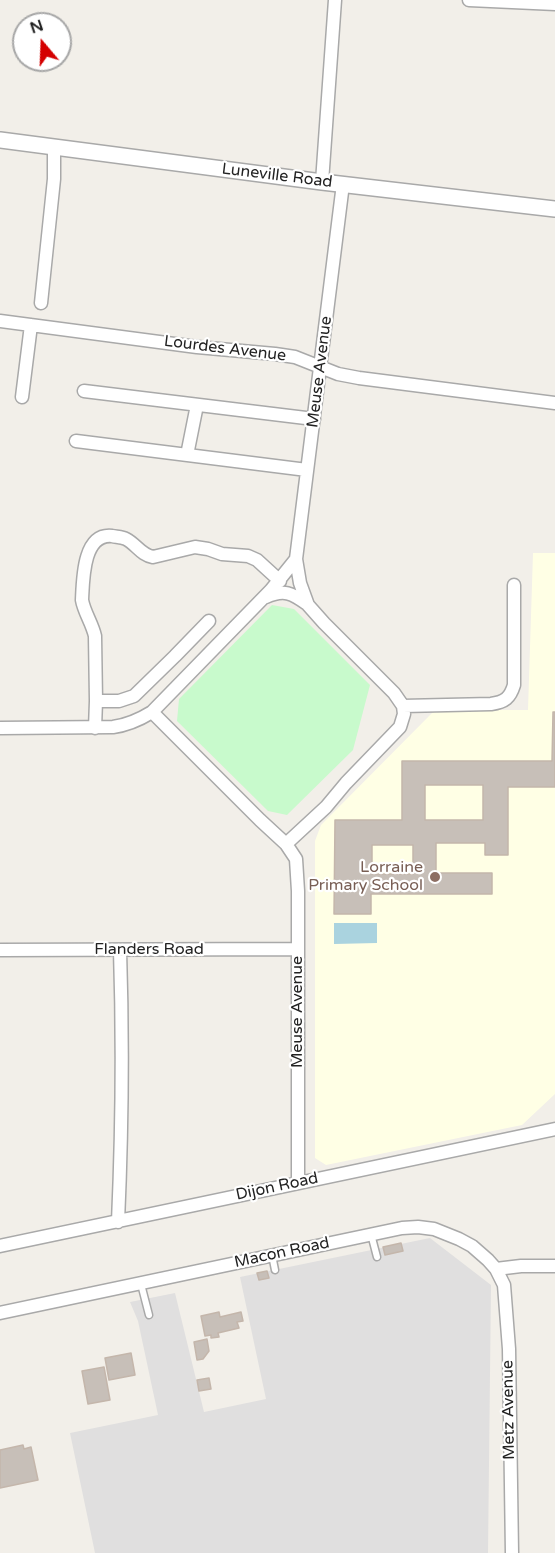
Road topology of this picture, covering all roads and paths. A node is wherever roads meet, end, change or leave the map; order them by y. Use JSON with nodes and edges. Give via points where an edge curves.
{"nodes":[{"id":1,"x":335,"y":0,"type":"edge"},
{"id":2,"x":469,"y":0,"type":"edge"},
{"id":3,"x":555,"y":4,"type":"edge"},
{"id":4,"x":0,"y":140,"type":"edge"},
{"id":5,"x":54,"y":147,"type":"junction"},
{"id":6,"x":321,"y":182,"type":"junction"},
{"id":7,"x":343,"y":184,"type":"junction"},
{"id":8,"x":555,"y":209,"type":"edge"},
{"id":9,"x":41,"y":303,"type":"dead end"},
{"id":10,"x":0,"y":321,"type":"edge"},
{"id":11,"x":31,"y":325,"type":"junction"},
{"id":12,"x":321,"y":368,"type":"junction"},
{"id":13,"x":84,"y":391,"type":"dead end"},
{"id":14,"x":22,"y":397,"type":"dead end"},
{"id":15,"x":555,"y":403,"type":"edge"},
{"id":16,"x":197,"y":405,"type":"junction"},
{"id":17,"x":314,"y":419,"type":"junction"},
{"id":18,"x":76,"y":441,"type":"dead end"},
{"id":19,"x":188,"y":455,"type":"junction"},
{"id":20,"x":307,"y":470,"type":"junction"},
{"id":21,"x":296,"y":559,"type":"junction"},
{"id":22,"x":280,"y":580,"type":"junction"},
{"id":23,"x":514,"y":585,"type":"dead end"},
{"id":24,"x":262,"y":598,"type":"junction"},
{"id":25,"x":308,"y":605,"type":"junction"},
{"id":26,"x":209,"y":621,"type":"dead end"},
{"id":27,"x":96,"y":701,"type":"junction"},
{"id":28,"x":403,"y":706,"type":"junction"},
{"id":29,"x":152,"y":712,"type":"junction"},
{"id":30,"x":0,"y":728,"type":"edge"},
{"id":31,"x":95,"y":728,"type":"junction"},
{"id":32,"x":286,"y":844,"type":"junction"},
{"id":33,"x":297,"y":949,"type":"junction"},
{"id":34,"x":0,"y":950,"type":"edge"},
{"id":35,"x":120,"y":950,"type":"junction"},
{"id":36,"x":555,"y":1129,"type":"edge"},
{"id":37,"x":298,"y":1183,"type":"junction"},
{"id":38,"x":118,"y":1222,"type":"junction"},
{"id":39,"x":371,"y":1234,"type":"junction"},
{"id":40,"x":0,"y":1246,"type":"edge"},
{"id":41,"x":272,"y":1254,"type":"junction"},
{"id":42,"x":377,"y":1257,"type":"dead end"},
{"id":43,"x":555,"y":1266,"type":"edge"},
{"id":44,"x":496,"y":1269,"type":"junction"},
{"id":45,"x":275,"y":1270,"type":"dead end"},
{"id":46,"x":141,"y":1284,"type":"junction"},
{"id":47,"x":0,"y":1313,"type":"edge"},
{"id":48,"x":148,"y":1315,"type":"dead end"},
{"id":49,"x":512,"y":1553,"type":"edge"}],
"edges":[{"from":1,"to":6,"type":"street"},
{"from":2,"to":3,"type":"street"},
{"from":4,"to":5,"type":"street","name":"Luneville Road"},
{"from":5,"to":6,"type":"street","name":"Luneville Road"},
{"from":5,"to":9,"type":"street"},
{"from":6,"to":7,"type":"street","name":"Luneville Road"},
{"from":7,"to":8,"type":"street","name":"Luneville Road"},
{"from":7,"to":12,"type":"street","name":"Meuse Avenue"},
{"from":10,"to":11,"type":"street","name":"Lourdes Avenue"},
{"from":11,"to":12,"type":"street","name":"Lourdes Avenue","via":[[275,354]]},
{"from":11,"to":14,"type":"street"},
{"from":12,"to":15,"type":"street","name":"Lourdes Avenue","via":[[359,378]]},
{"from":12,"to":17,"type":"street","name":"Meuse Avenue"},
{"from":13,"to":16,"type":"street"},
{"from":16,"to":17,"type":"street"},
{"from":16,"to":19,"type":"street"},
{"from":17,"to":20,"type":"street","name":"Meuse Avenue"},
{"from":18,"to":19,"type":"street"},
{"from":19,"to":20,"type":"street"},
{"from":20,"to":21,"type":"street","name":"Meuse Avenue"},
{"from":21,"to":22,"type":"street"},
{"from":21,"to":25,"type":"street","name":"Meuse Avenue"},
{"from":22,"to":24,"type":"street"},
{"from":22,"to":27,"type":"street","via":[[248,556],[195,547],[153,557],[122,537],[100,537],[87,557],[82,590],[83,606],[95,636]]},
{"from":23,"to":28,"type":"street","via":[[514,685],[507,699],[491,704]]},
{"from":24,"to":25,"type":"street","name":"Meuse Avenue","via":[[290,593]]},
{"from":24,"to":29,"type":"street"},
{"from":25,"to":28,"type":"street","name":"Meuse Avenue"},
{"from":26,"to":27,"type":"street","via":[[134,696]]},
{"from":27,"to":31,"type":"street"},
{"from":28,"to":32,"type":"street","via":[[400,727]]},
{"from":29,"to":31,"type":"street","via":[[128,725]]},
{"from":29,"to":32,"type":"street","name":"Meuse Avenue"},
{"from":30,"to":31,"type":"street"},
{"from":32,"to":33,"type":"street","name":"Meuse Avenue","via":[[296,859]]},
{"from":33,"to":35,"type":"street","name":"Flanders Road"},
{"from":33,"to":37,"type":"street","name":"Meuse Avenue"},
{"from":34,"to":35,"type":"street","name":"Flanders Road"},
{"from":35,"to":38,"type":"street"},
{"from":36,"to":37,"type":"street","name":"Dijon Road"},
{"from":37,"to":38,"type":"street","name":"Dijon Road"},
{"from":38,"to":40,"type":"street","name":"Dijon Road"},
{"from":39,"to":41,"type":"street","name":"Macon Road"},
{"from":39,"to":42,"type":"lane"},
{"from":39,"to":44,"type":"street","name":"Macon Road","via":[[410,1227],[434,1229],[472,1246]]},
{"from":41,"to":45,"type":"lane"},
{"from":41,"to":46,"type":"street","name":"Macon Road"},
{"from":43,"to":44,"type":"street"},
{"from":44,"to":49,"type":"street","name":"Metz Avenue","via":[[504,1285],[508,1330]]},
{"from":46,"to":47,"type":"street","name":"Macon Road"},
{"from":46,"to":48,"type":"lane"}]}
